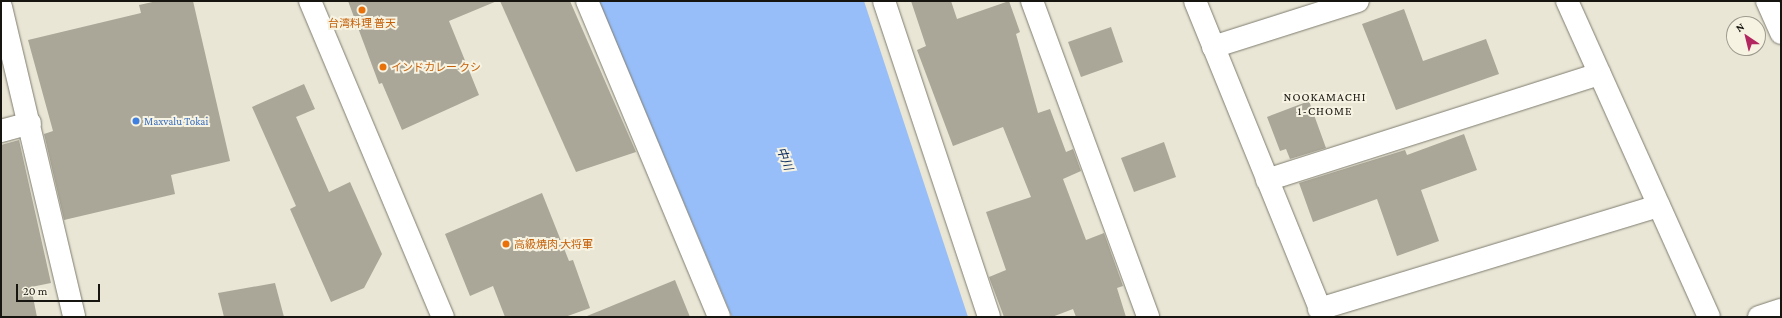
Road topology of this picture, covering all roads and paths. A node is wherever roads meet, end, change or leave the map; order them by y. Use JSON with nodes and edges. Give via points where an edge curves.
{"nodes":[{"id":1,"x":310,"y":1,"type":"edge"},
{"id":2,"x":587,"y":1,"type":"edge"},
{"id":3,"x":884,"y":1,"type":"edge"},
{"id":4,"x":1032,"y":1,"type":"edge"},
{"id":5,"x":1195,"y":1,"type":"edge"},
{"id":6,"x":1358,"y":1,"type":"edge"},
{"id":7,"x":1567,"y":1,"type":"edge"},
{"id":8,"x":1766,"y":1,"type":"edge"},
{"id":9,"x":1,"y":7,"type":"edge"},
{"id":10,"x":1781,"y":34,"type":"edge"},
{"id":11,"x":1213,"y":47,"type":"junction"},
{"id":12,"x":1600,"y":74,"type":"junction"},
{"id":13,"x":30,"y":123,"type":"junction"},
{"id":14,"x":1,"y":131,"type":"edge"},
{"id":15,"x":1267,"y":180,"type":"junction"},
{"id":16,"x":1659,"y":206,"type":"junction"},
{"id":17,"x":1781,"y":310,"type":"edge"},
{"id":18,"x":1321,"y":313,"type":"edge"},
{"id":19,"x":74,"y":317,"type":"edge"},
{"id":20,"x":443,"y":317,"type":"edge"},
{"id":21,"x":719,"y":317,"type":"edge"},
{"id":22,"x":989,"y":317,"type":"edge"},
{"id":23,"x":1148,"y":317,"type":"edge"},
{"id":24,"x":1709,"y":317,"type":"edge"},
{"id":25,"x":1759,"y":317,"type":"edge"}],
"edges":[{"from":1,"to":20,"type":"street"},
{"from":2,"to":21,"type":"street"},
{"from":3,"to":22,"type":"street"},
{"from":4,"to":23,"type":"street"},
{"from":5,"to":11,"type":"street"},
{"from":6,"to":11,"type":"street"},
{"from":7,"to":12,"type":"street"},
{"from":8,"to":10,"type":"street"},
{"from":9,"to":13,"type":"street"},
{"from":11,"to":15,"type":"street"},
{"from":12,"to":15,"type":"street"},
{"from":12,"to":16,"type":"street"},
{"from":13,"to":14,"type":"street"},
{"from":13,"to":19,"type":"street"},
{"from":15,"to":18,"type":"street"},
{"from":16,"to":18,"type":"street"},
{"from":16,"to":24,"type":"street"},
{"from":17,"to":25,"type":"street"}]}
